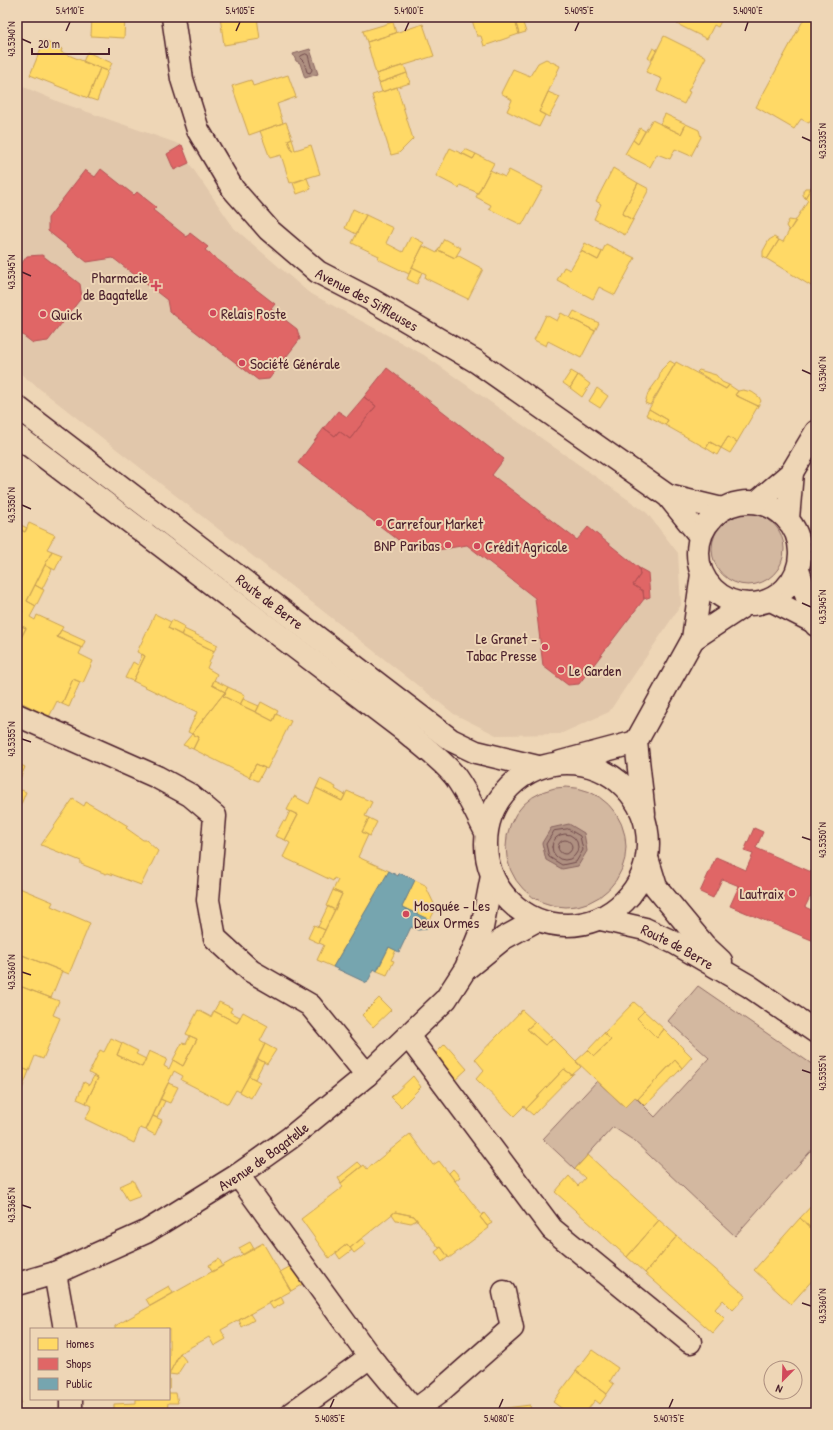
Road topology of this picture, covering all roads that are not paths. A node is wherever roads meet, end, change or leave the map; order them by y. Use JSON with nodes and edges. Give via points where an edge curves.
{"nodes":[{"id":1,"x":173,"y":17,"type":"edge"},
{"id":2,"x":17,"y":407,"type":"edge"},
{"id":3,"x":816,"y":432,"type":"edge"},
{"id":4,"x":17,"y":436,"type":"edge"},
{"id":5,"x":792,"y":472,"type":"junction"},
{"id":6,"x":668,"y":496,"type":"junction"},
{"id":7,"x":758,"y":502,"type":"junction"},
{"id":8,"x":722,"y":509,"type":"junction"},
{"id":9,"x":788,"y":519,"type":"junction"},
{"id":10,"x":700,"y":536,"type":"junction"},
{"id":11,"x":798,"y":570,"type":"junction"},
{"id":12,"x":702,"y":574,"type":"junction"},
{"id":13,"x":771,"y":600,"type":"junction"},
{"id":14,"x":746,"y":604,"type":"junction"},
{"id":15,"x":815,"y":623,"type":"edge"},
{"id":16,"x":693,"y":639,"type":"junction"},
{"id":17,"x":17,"y":715,"type":"edge"},
{"id":18,"x":636,"y":742,"type":"junction"},
{"id":19,"x":561,"y":762,"type":"junction"},
{"id":20,"x":538,"y":767,"type":"junction"},
{"id":21,"x":644,"y":814,"type":"junction"},
{"id":22,"x":486,"y":832,"type":"junction"},
{"id":23,"x":648,"y":861,"type":"junction"},
{"id":24,"x":492,"y":876,"type":"junction"},
{"id":25,"x":601,"y":919,"type":"junction"},
{"id":26,"x":537,"y":920,"type":"junction"},
{"id":27,"x":466,"y":968,"type":"junction"},
{"id":28,"x":748,"y":986,"type":"junction"},
{"id":29,"x":816,"y":1032,"type":"edge"},
{"id":30,"x":408,"y":1036,"type":"junction"},
{"id":31,"x":367,"y":1075,"type":"junction"},
{"id":32,"x":238,"y":1174,"type":"junction"},
{"id":33,"x":55,"y":1273,"type":"junction"},
{"id":34,"x":17,"y":1284,"type":"edge"},
{"id":35,"x":504,"y":1292,"type":"dead end"},
{"id":36,"x":65,"y":1328,"type":"edge"},
{"id":37,"x":690,"y":1342,"type":"dead end"},
{"id":38,"x":370,"y":1357,"type":"junction"},
{"id":39,"x":71,"y":1400,"type":"edge"},
{"id":40,"x":413,"y":1412,"type":"edge"},
{"id":41,"x":71,"y":1413,"type":"edge"},
{"id":42,"x":292,"y":1413,"type":"edge"}],
"edges":[{"from":1,"to":6,"type":"street","name":"Avenue des Siffleuses","via":[[182,79],[198,130],[233,189],[269,230],[318,272],[370,299],[477,362]]},
{"from":2,"to":20,"type":"street","name":"Route de Berre","via":[[451,740],[476,752]]},
{"from":3,"to":5,"type":"street"},
{"from":4,"to":22,"type":"street","name":"Route de Berre","via":[[405,731],[453,775],[465,791]]},
{"from":5,"to":7,"type":"street"},
{"from":5,"to":9,"type":"street"},
{"from":6,"to":8,"type":"street","name":"Avenue des Siffleuses"},
{"from":6,"to":10,"type":"street","name":"Avenue des Siffleuses"},
{"from":7,"to":8,"type":"street","via":[[734,504]]},
{"from":7,"to":9,"type":"street","via":[[774,508]]},
{"from":8,"to":10,"type":"street","via":[[709,521]]},
{"from":9,"to":11,"type":"street","via":[[797,534],[800,552]]},
{"from":10,"to":12,"type":"street","via":[[697,549]]},
{"from":11,"to":13,"type":"street","via":[[787,588]]},
{"from":11,"to":15,"type":"street"},
{"from":12,"to":14,"type":"street","via":[[709,586],[720,595],[733,602]]},
{"from":12,"to":16,"type":"street"},
{"from":13,"to":14,"type":"street","via":[[759,604]]},
{"from":13,"to":15,"type":"street"},
{"from":14,"to":16,"type":"street"},
{"from":16,"to":18,"type":"street"},
{"from":17,"to":31,"type":"street","via":[[156,777],[190,795],[215,816],[208,900],[216,938],[251,971],[310,1005]]},
{"from":18,"to":19,"type":"street"},
{"from":18,"to":21,"type":"street"},
{"from":19,"to":20,"type":"street"},
{"from":19,"to":21,"type":"street","via":[[587,764],[611,774],[630,792]]},
{"from":20,"to":22,"type":"street","via":[[513,782],[495,805]]},
{"from":21,"to":23,"type":"street","via":[[649,837]]},
{"from":22,"to":24,"type":"street","via":[[486,855]]},
{"from":23,"to":25,"type":"street","via":[[638,885],[622,905]]},
{"from":23,"to":28,"type":"street","name":"Route de Berre","via":[[656,887],[704,945]]},
{"from":24,"to":26,"type":"street","via":[[510,903]]},
{"from":24,"to":27,"type":"street","name":"Avenue de Bagatelle","via":[[482,928]]},
{"from":25,"to":26,"type":"street","via":[[569,926]]},
{"from":25,"to":28,"type":"street","name":"Route de Berre","via":[[649,931],[675,943]]},
{"from":26,"to":27,"type":"street","name":"Avenue de Bagatelle","via":[[504,938]]},
{"from":27,"to":30,"type":"street","name":"Avenue de Bagatelle","via":[[446,1000]]},
{"from":28,"to":29,"type":"street","name":"Route de Berre"},
{"from":30,"to":31,"type":"street","name":"Avenue de Bagatelle"},
{"from":30,"to":37,"type":"street","via":[[552,1229]]},
{"from":31,"to":32,"type":"street","name":"Avenue de Bagatelle","via":[[290,1138]]},
{"from":32,"to":33,"type":"street","name":"Avenue de Bagatelle","via":[[146,1232]]},
{"from":32,"to":38,"type":"street"},
{"from":33,"to":34,"type":"street","name":"Avenue de Bagatelle"},
{"from":33,"to":36,"type":"street"},
{"from":35,"to":40,"type":"street","via":[[512,1328]]},
{"from":38,"to":40,"type":"street"},
{"from":38,"to":42,"type":"street"},
{"from":39,"to":41,"type":"street"}]}
